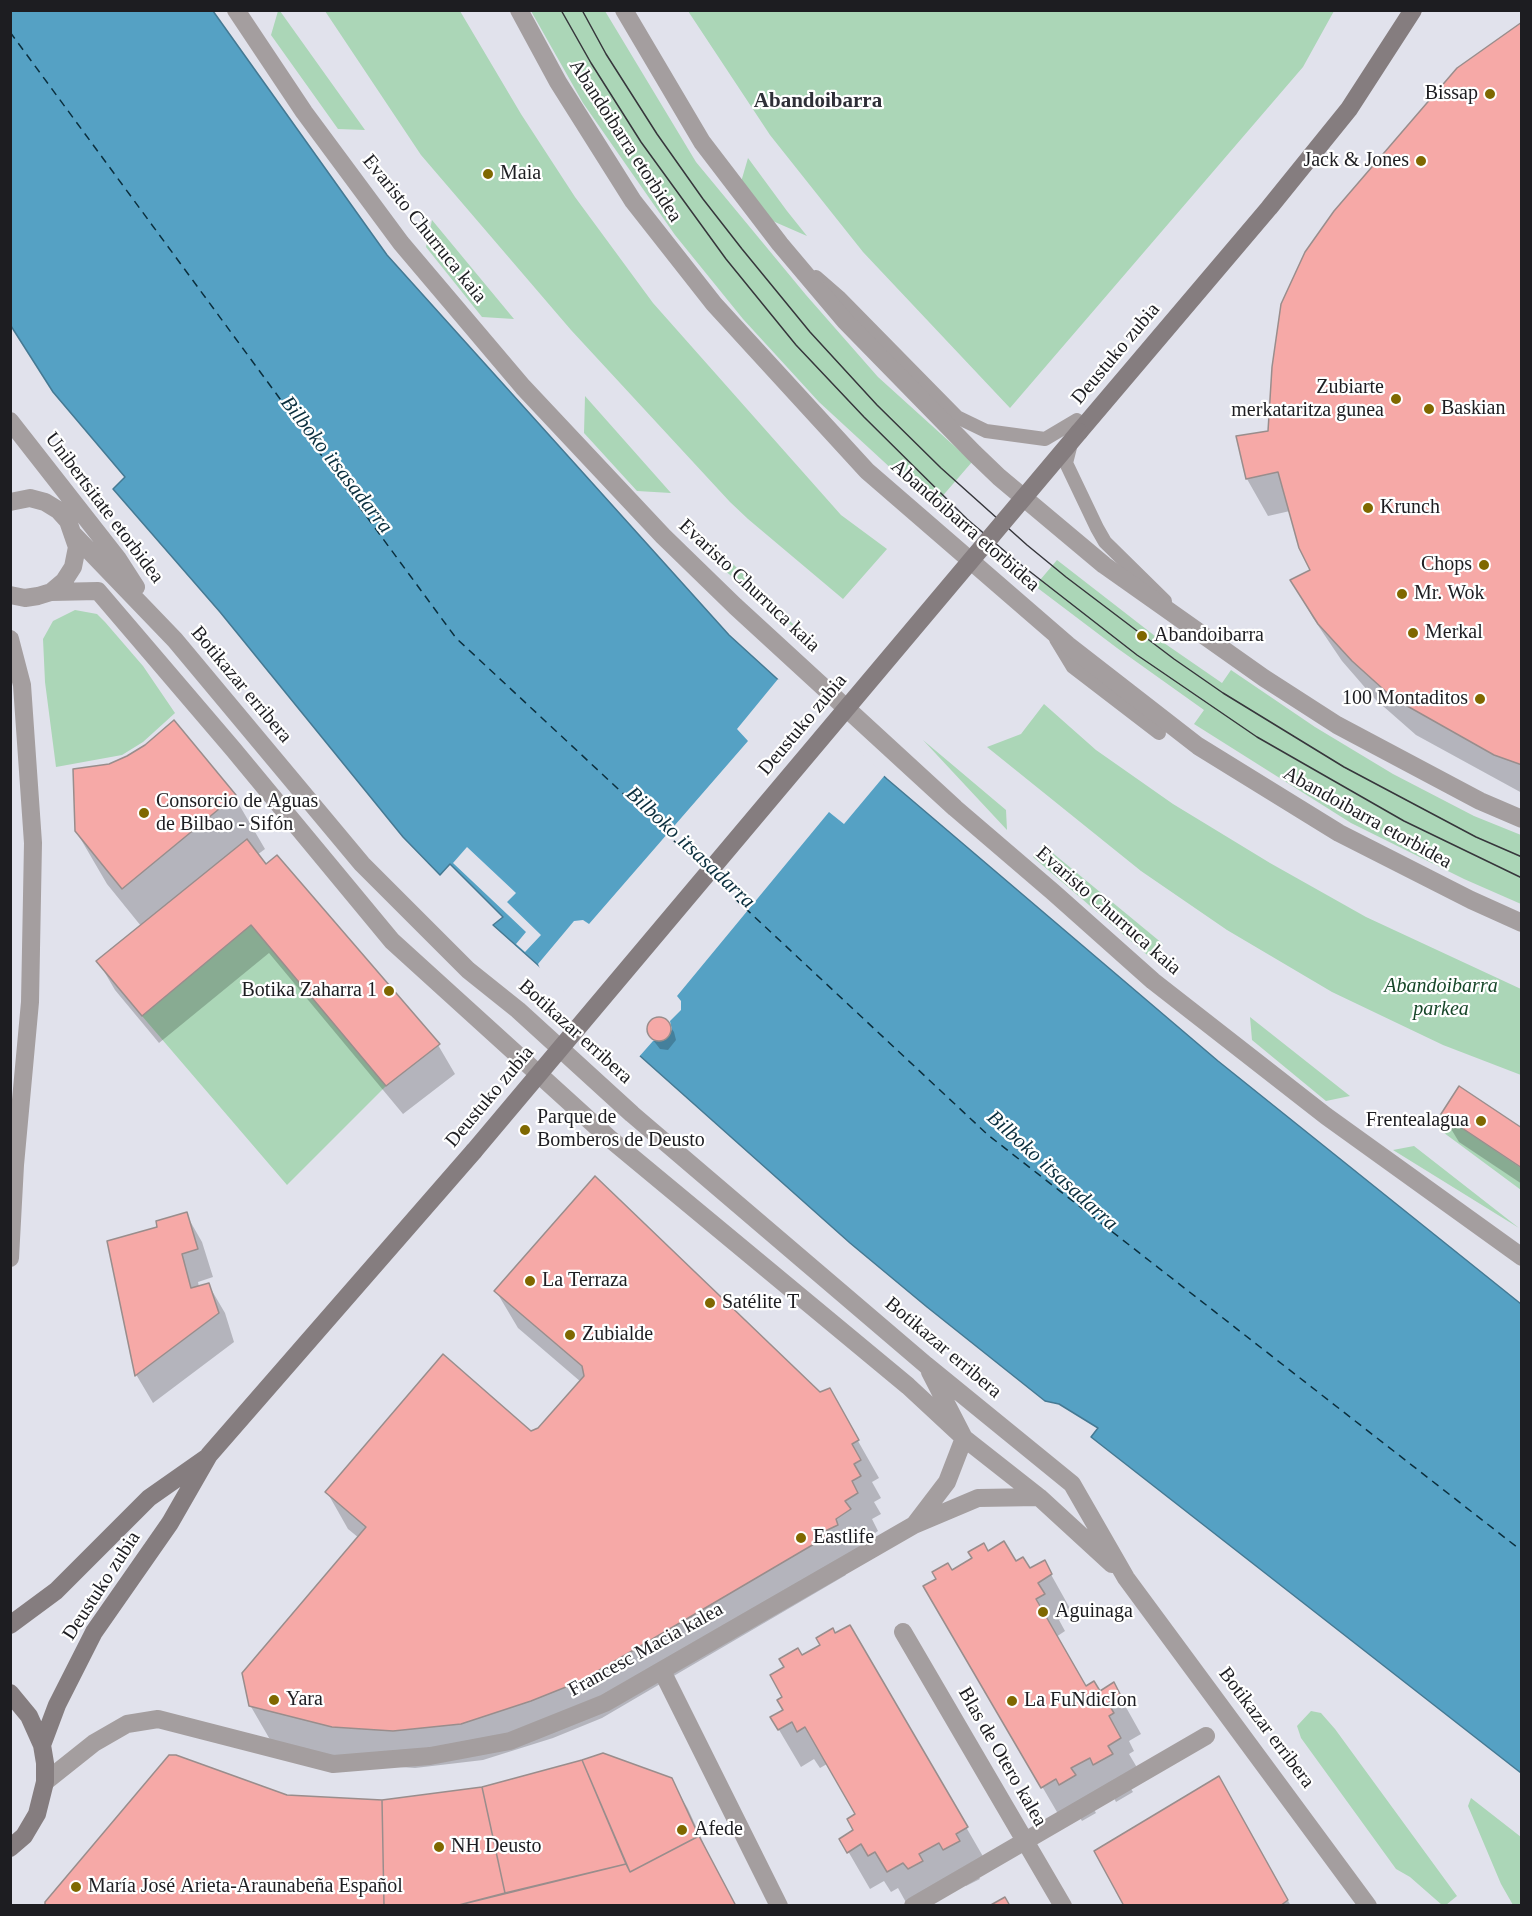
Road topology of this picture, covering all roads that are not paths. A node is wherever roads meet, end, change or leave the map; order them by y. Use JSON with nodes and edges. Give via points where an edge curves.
{"nodes":[{"id":1,"x":236,"y":10,"type":"edge"},
{"id":2,"x":519,"y":10,"type":"edge"},
{"id":3,"x":624,"y":10,"type":"edge"},
{"id":4,"x":1413,"y":10,"type":"edge"},
{"id":5,"x":780,"y":244,"type":"junction"},
{"id":6,"x":10,"y":421,"type":"edge"},
{"id":7,"x":10,"y":502,"type":"edge"},
{"id":8,"x":74,"y":535,"type":"junction"},
{"id":9,"x":51,"y":592,"type":"junction"},
{"id":10,"x":10,"y":595,"type":"edge"},
{"id":11,"x":160,"y":624,"type":"junction"},
{"id":12,"x":1050,"y":630,"type":"junction"},
{"id":13,"x":1204,"y":637,"type":"junction"},
{"id":14,"x":10,"y":639,"type":"edge"},
{"id":15,"x":1159,"y":733,"type":"dead end"},
{"id":16,"x":1521,"y":819,"type":"edge"},
{"id":17,"x":1521,"y":922,"type":"edge"},
{"id":18,"x":1521,"y":1257,"type":"edge"},
{"id":19,"x":10,"y":1258,"type":"edge"},
{"id":20,"x":926,"y":1365,"type":"junction"},
{"id":21,"x":964,"y":1438,"type":"junction"},
{"id":22,"x":209,"y":1455,"type":"junction"},
{"id":23,"x":1039,"y":1497,"type":"junction"},
{"id":24,"x":914,"y":1525,"type":"junction"},
{"id":25,"x":1126,"y":1578,"type":"junction"},
{"id":26,"x":10,"y":1625,"type":"edge"},
{"id":27,"x":903,"y":1632,"type":"dead end"},
{"id":28,"x":662,"y":1671,"type":"junction"},
{"id":29,"x":10,"y":1693,"type":"edge"},
{"id":30,"x":1206,"y":1736,"type":"dead end"},
{"id":31,"x":42,"y":1745,"type":"junction"},
{"id":32,"x":45,"y":1782,"type":"junction"},
{"id":33,"x":1026,"y":1841,"type":"junction"},
{"id":34,"x":10,"y":1848,"type":"edge"},
{"id":35,"x":779,"y":1905,"type":"edge"},
{"id":36,"x":913,"y":1905,"type":"edge"},
{"id":37,"x":1063,"y":1905,"type":"edge"},
{"id":38,"x":1368,"y":1905,"type":"edge"}],
"edges":[{"from":1,"to":18,"type":"street","name":"Evaristo Churruca kaia","via":[[304,112],[401,243],[524,387],[663,536],[735,606],[1153,981],[1326,1116]]},
{"from":2,"to":12,"type":"street","name":"Abandoibarra etorbidea","via":[[558,82],[633,201],[714,304],[867,471]]},
{"from":3,"to":5,"type":"street","via":[[702,142]]},
{"from":4,"to":22,"type":"main road","name":"Deustuko zubia","bridge":true,"via":[[1349,109],[1269,208],[474,1151]]},
{"from":5,"to":13,"type":"street","via":[[845,321],[974,453],[1104,565]]},
{"from":5,"to":13,"type":"lane","via":[[839,297],[957,417],[986,431],[1045,439],[1077,420],[1066,464],[1105,542]]},
{"from":6,"to":11,"type":"street","name":"Unibertsitate etorbidea","via":[[118,559]]},
{"from":7,"to":8,"type":"street","name":"Unibertsitate etorbidea","via":[[30,498],[45,502],[68,521]]},
{"from":8,"to":9,"type":"street","name":"Unibertsitate etorbidea","via":[[77,547],[73,567]]},
{"from":8,"to":11,"type":"street","name":"Botikazar erribera"},
{"from":9,"to":10,"type":"street","via":[[25,598]]},
{"from":9,"to":21,"type":"street","name":"Botikazar erribera","via":[[98,591],[392,941],[609,1138],[908,1386]]},
{"from":11,"to":20,"type":"street","name":"Botikazar erribera","via":[[362,864],[468,970]]},
{"from":12,"to":15,"type":"lane","via":[[1073,667]]},
{"from":12,"to":17,"type":"street","name":"Abandoibarra etorbidea","via":[[1198,746],[1339,833]]},
{"from":13,"to":16,"type":"street","via":[[1337,724]]},
{"from":14,"to":19,"type":"street","via":[[22,685],[33,843],[30,1002]]},
{"from":20,"to":21,"type":"street"},
{"from":20,"to":25,"type":"street","name":"Botikazar erribera","via":[[1072,1484]]},
{"from":21,"to":23,"type":"street","name":"Botikazar erribera"},
{"from":21,"to":24,"type":"street","name":"Francesc Macia kalea","via":[[947,1482]]},
{"from":22,"to":26,"type":"main road","name":"Deustuko zubia","via":[[150,1498],[56,1591]]},
{"from":22,"to":31,"type":"main road","name":"Deustuko zubia","via":[[170,1523],[94,1632],[57,1705]]},
{"from":23,"to":24,"type":"street","name":"Francesc Macia kalea","via":[[978,1498]]},
{"from":23,"to":25,"type":"street","name":"Botikazar erribera"},
{"from":24,"to":28,"type":"street","name":"Francesc Macia kalea"},
{"from":25,"to":38,"type":"street","name":"Botikazar erribera"},
{"from":27,"to":33,"type":"street","name":"Blas de Otero kalea"},
{"from":28,"to":32,"type":"street","name":"Francesc Macia kalea","via":[[605,1703],[510,1741],[430,1756],[333,1764],[158,1719],[127,1724],[94,1743]]},
{"from":28,"to":35,"type":"street"},
{"from":29,"to":31,"type":"main road","via":[[29,1716]]},
{"from":30,"to":33,"type":"street"},
{"from":31,"to":32,"type":"main road"},
{"from":32,"to":34,"type":"main road","via":[[37,1814],[24,1836]]},
{"from":33,"to":36,"type":"street"},
{"from":33,"to":37,"type":"street","name":"Blas de Otero kalea"}]}
